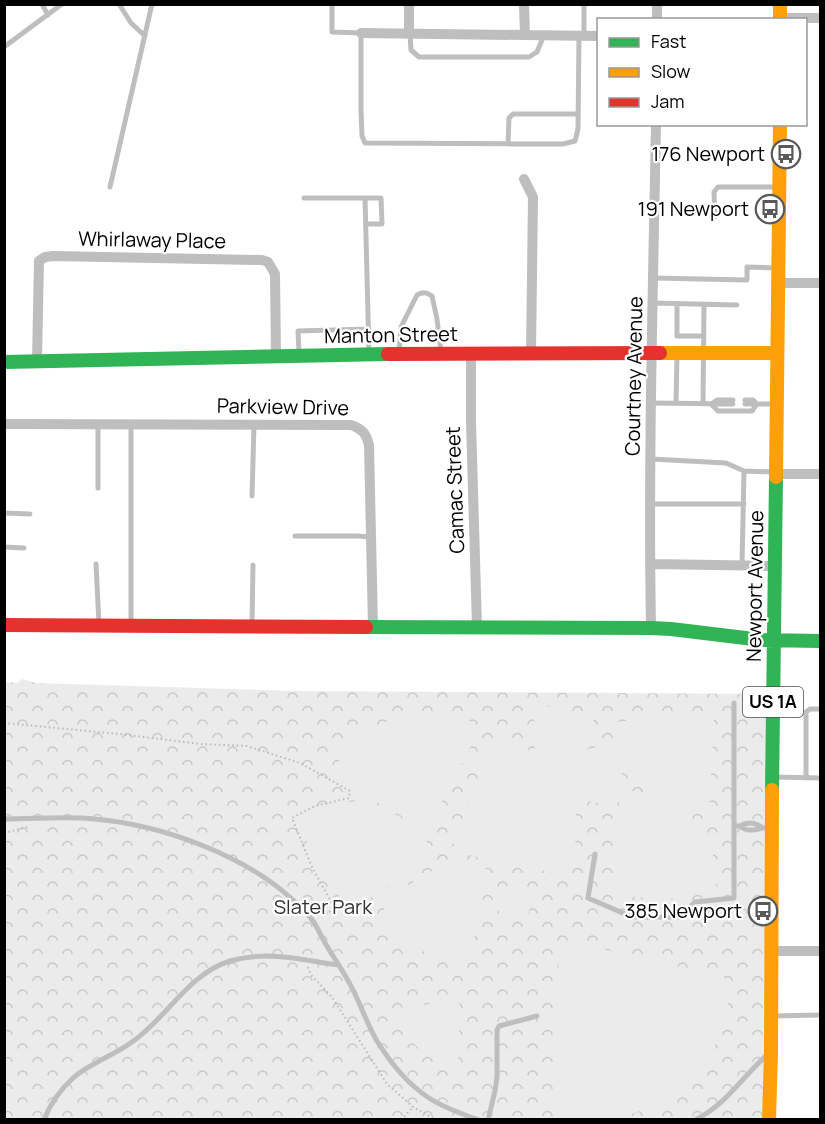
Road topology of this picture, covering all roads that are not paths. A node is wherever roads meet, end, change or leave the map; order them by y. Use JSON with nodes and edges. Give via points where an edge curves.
{"nodes":[{"id":1,"x":42,"y":4,"type":"edge"},
{"id":2,"x":62,"y":4,"type":"edge"},
{"id":3,"x":119,"y":4,"type":"edge"},
{"id":4,"x":152,"y":4,"type":"edge"},
{"id":5,"x":332,"y":4,"type":"edge"},
{"id":6,"x":409,"y":4,"type":"edge"},
{"id":7,"x":524,"y":4,"type":"edge"},
{"id":8,"x":584,"y":4,"type":"edge"},
{"id":9,"x":780,"y":14,"type":"edge"},
{"id":10,"x":48,"y":15,"type":"junction"},
{"id":11,"x":820,"y":18,"type":"edge"},
{"id":12,"x":361,"y":33,"type":"junction"},
{"id":13,"x":410,"y":33,"type":"junction"},
{"id":14,"x":525,"y":35,"type":"junction"},
{"id":15,"x":544,"y":35,"type":"junction"},
{"id":16,"x":144,"y":36,"type":"junction"},
{"id":17,"x":582,"y":36,"type":"junction"},
{"id":18,"x":597,"y":36,"type":"edge"},
{"id":19,"x":4,"y":47,"type":"edge"},
{"id":20,"x":578,"y":114,"type":"junction"},
{"id":21,"x":656,"y":126,"type":"edge"},
{"id":22,"x":780,"y":126,"type":"edge"},
{"id":23,"x":508,"y":144,"type":"junction"},
{"id":24,"x":524,"y":179,"type":"dead end"},
{"id":25,"x":110,"y":187,"type":"dead end"},
{"id":26,"x":779,"y":187,"type":"junction"},
{"id":27,"x":304,"y":198,"type":"dead end"},
{"id":28,"x":365,"y":198,"type":"junction"},
{"id":29,"x":715,"y":217,"type":"dead end"},
{"id":30,"x":366,"y":224,"type":"junction"},
{"id":31,"x":778,"y":268,"type":"junction"},
{"id":32,"x":653,"y":278,"type":"junction"},
{"id":33,"x":778,"y":283,"type":"junction"},
{"id":34,"x":820,"y":283,"type":"edge"},
{"id":35,"x":652,"y":303,"type":"junction"},
{"id":36,"x":677,"y":304,"type":"junction"},
{"id":37,"x":704,"y":304,"type":"junction"},
{"id":38,"x":737,"y":305,"type":"dead end"},
{"id":39,"x":369,"y":329,"type":"junction"},
{"id":40,"x":704,"y":336,"type":"junction"},
{"id":41,"x":531,"y":352,"type":"junction"},
{"id":42,"x":652,"y":352,"type":"junction"},
{"id":43,"x":677,"y":352,"type":"junction"},
{"id":44,"x":704,"y":352,"type":"junction"},
{"id":45,"x":777,"y":352,"type":"junction"},
{"id":46,"x":441,"y":353,"type":"junction"},
{"id":47,"x":471,"y":353,"type":"junction"},
{"id":48,"x":399,"y":354,"type":"junction"},
{"id":49,"x":369,"y":355,"type":"junction"},
{"id":50,"x":276,"y":356,"type":"junction"},
{"id":51,"x":299,"y":356,"type":"junction"},
{"id":52,"x":37,"y":361,"type":"junction"},
{"id":53,"x":4,"y":362,"type":"edge"},
{"id":54,"x":733,"y":402,"type":"dead end"},
{"id":55,"x":745,"y":402,"type":"dead end"},
{"id":56,"x":651,"y":403,"type":"junction"},
{"id":57,"x":676,"y":403,"type":"junction"},
{"id":58,"x":703,"y":404,"type":"junction"},
{"id":59,"x":711,"y":404,"type":"junction"},
{"id":60,"x":757,"y":404,"type":"junction"},
{"id":61,"x":776,"y":404,"type":"junction"},
{"id":62,"x":4,"y":424,"type":"edge"},
{"id":63,"x":98,"y":425,"type":"junction"},
{"id":64,"x":131,"y":425,"type":"junction"},
{"id":65,"x":254,"y":425,"type":"junction"},
{"id":66,"x":651,"y":459,"type":"junction"},
{"id":67,"x":744,"y":471,"type":"junction"},
{"id":68,"x":775,"y":473,"type":"junction"},
{"id":69,"x":820,"y":474,"type":"edge"},
{"id":70,"x":98,"y":488,"type":"dead end"},
{"id":71,"x":252,"y":496,"type":"dead end"},
{"id":72,"x":650,"y":504,"type":"junction"},
{"id":73,"x":744,"y":504,"type":"junction"},
{"id":74,"x":4,"y":513,"type":"edge"},
{"id":75,"x":30,"y":514,"type":"dead end"},
{"id":76,"x":295,"y":536,"type":"dead end"},
{"id":77,"x":372,"y":537,"type":"junction"},
{"id":78,"x":4,"y":547,"type":"edge"},
{"id":79,"x":24,"y":548,"type":"dead end"},
{"id":80,"x":96,"y":564,"type":"dead end"},
{"id":81,"x":254,"y":564,"type":"dead end"},
{"id":82,"x":650,"y":564,"type":"junction"},
{"id":83,"x":742,"y":565,"type":"junction"},
{"id":84,"x":775,"y":566,"type":"junction"},
{"id":85,"x":4,"y":625,"type":"edge"},
{"id":86,"x":99,"y":625,"type":"junction"},
{"id":87,"x":131,"y":626,"type":"junction"},
{"id":88,"x":252,"y":626,"type":"junction"},
{"id":89,"x":373,"y":627,"type":"junction"},
{"id":90,"x":477,"y":627,"type":"junction"},
{"id":91,"x":651,"y":628,"type":"junction"},
{"id":92,"x":774,"y":640,"type":"junction"},
{"id":93,"x":820,"y":641,"type":"edge"},
{"id":94,"x":734,"y":703,"type":"dead end"},
{"id":95,"x":820,"y":709,"type":"edge"},
{"id":96,"x":773,"y":777,"type":"junction"},
{"id":97,"x":806,"y":777,"type":"junction"},
{"id":98,"x":820,"y":778,"type":"edge"},
{"id":99,"x":6,"y":820,"type":"edge"},
{"id":100,"x":737,"y":826,"type":"junction"},
{"id":101,"x":767,"y":827,"type":"junction"},
{"id":102,"x":595,"y":854,"type":"dead end"},
{"id":103,"x":771,"y":951,"type":"junction"},
{"id":104,"x":820,"y":951,"type":"edge"},
{"id":105,"x":339,"y":965,"type":"junction"},
{"id":106,"x":820,"y":1015,"type":"edge"},
{"id":107,"x":537,"y":1016,"type":"dead end"},
{"id":108,"x":771,"y":1016,"type":"junction"},
{"id":109,"x":771,"y":1052,"type":"junction"},
{"id":110,"x":44,"y":1119,"type":"edge"},
{"id":111,"x":479,"y":1119,"type":"edge"},
{"id":112,"x":488,"y":1119,"type":"edge"},
{"id":113,"x":695,"y":1119,"type":"edge"},
{"id":114,"x":769,"y":1119,"type":"edge"}],
"edges":[{"from":1,"to":10,"type":"lane"},
{"from":2,"to":10,"type":"lane"},
{"from":3,"to":16,"type":"lane"},
{"from":4,"to":16,"type":"lane"},
{"from":5,"to":12,"type":"lane","via":[[332,32]]},
{"from":6,"to":13,"type":"street"},
{"from":7,"to":14,"type":"street"},
{"from":8,"to":17,"type":"lane"},
{"from":9,"to":11,"type":"street"},
{"from":10,"to":19,"type":"lane"},
{"from":12,"to":13,"type":"street"},
{"from":12,"to":23,"type":"lane","via":[[360,110],[365,143]]},
{"from":13,"to":14,"type":"street"},
{"from":13,"to":15,"type":"lane","via":[[411,50],[419,57],[529,57],[537,52]]},
{"from":14,"to":15,"type":"street"},
{"from":15,"to":17,"type":"street"},
{"from":16,"to":25,"type":"lane"},
{"from":17,"to":18,"type":"street"},
{"from":17,"to":20,"type":"lane"},
{"from":20,"to":23,"type":"lane","via":[[575,141]]},
{"from":20,"to":23,"type":"lane","via":[[513,114],[509,118]]},
{"from":21,"to":32,"type":"street","name":"Courtney Avenue"},
{"from":22,"to":26,"type":"street","name":"Newport Avenue","number":"US 1A"},
{"from":24,"to":41,"type":"street","via":[[533,197]]},
{"from":26,"to":29,"type":"lane","via":[[718,187],[714,192]]},
{"from":26,"to":31,"type":"street","name":"Newport Avenue","number":"US 1A"},
{"from":27,"to":28,"type":"lane"},
{"from":28,"to":30,"type":"lane"},
{"from":28,"to":30,"type":"lane","via":[[381,198],[382,224]]},
{"from":30,"to":39,"type":"lane"},
{"from":31,"to":32,"type":"lane","via":[[747,267],[747,280]]},
{"from":31,"to":33,"type":"street","name":"Newport Avenue","number":"US 1A"},
{"from":32,"to":35,"type":"street","name":"Courtney Avenue"},
{"from":33,"to":34,"type":"street"},
{"from":33,"to":45,"type":"street","name":"Newport Avenue","number":"US 1A"},
{"from":35,"to":36,"type":"lane"},
{"from":35,"to":42,"type":"street","name":"Courtney Avenue"},
{"from":36,"to":37,"type":"lane"},
{"from":36,"to":40,"type":"lane","via":[[677,336]]},
{"from":37,"to":38,"type":"lane"},
{"from":37,"to":40,"type":"lane"},
{"from":39,"to":49,"type":"lane"},
{"from":39,"to":51,"type":"lane","via":[[298,331]]},
{"from":40,"to":44,"type":"lane"},
{"from":41,"to":42,"type":"street","name":"Manton Street"},
{"from":41,"to":47,"type":"street","name":"Manton Street"},
{"from":42,"to":43,"type":"street","name":"Manton Street"},
{"from":42,"to":56,"type":"street","name":"Courtney Avenue"},
{"from":43,"to":44,"type":"street","name":"Manton Street"},
{"from":43,"to":57,"type":"lane"},
{"from":44,"to":45,"type":"street","name":"Manton Street"},
{"from":44,"to":58,"type":"lane"},
{"from":45,"to":61,"type":"street","name":"Newport Avenue","number":"US 1A"},
{"from":46,"to":47,"type":"street","name":"Manton Street"},
{"from":46,"to":48,"type":"street","name":"Manton Street"},
{"from":46,"to":48,"type":"lane","via":[[432,296],[422,293],[417,295],[401,327]]},
{"from":47,"to":90,"type":"street","name":"Camac Street"},
{"from":48,"to":49,"type":"street","name":"Manton Street"},
{"from":49,"to":51,"type":"street","name":"Manton Street"},
{"from":50,"to":51,"type":"street","name":"Manton Street"},
{"from":50,"to":52,"type":"street","name":"Manton Street"},
{"from":50,"to":52,"type":"street","name":"Whirlaway Place","via":[[275,274],[268,262],[53,256],[39,261]]},
{"from":52,"to":53,"type":"street","name":"Manton Street"},
{"from":54,"to":59,"type":"lane"},
{"from":55,"to":60,"type":"lane"},
{"from":56,"to":57,"type":"lane"},
{"from":56,"to":66,"type":"street","name":"Courtney Avenue"},
{"from":57,"to":58,"type":"lane"},
{"from":58,"to":59,"type":"lane"},
{"from":59,"to":60,"type":"lane","via":[[718,411],[752,411]]},
{"from":60,"to":61,"type":"lane"},
{"from":61,"to":68,"type":"street","name":"Newport Avenue","number":"US 1A"},
{"from":62,"to":63,"type":"street","name":"Parkview Drive"},
{"from":63,"to":64,"type":"street","name":"Parkview Drive"},
{"from":63,"to":70,"type":"lane"},
{"from":64,"to":65,"type":"street","name":"Parkview Drive"},
{"from":64,"to":87,"type":"lane"},
{"from":65,"to":71,"type":"lane"},
{"from":65,"to":77,"type":"street","name":"Parkview Drive","via":[[351,425],[366,434]]},
{"from":66,"to":67,"type":"lane","via":[[726,463]]},
{"from":66,"to":72,"type":"street","name":"Courtney Avenue"},
{"from":67,"to":68,"type":"lane"},
{"from":67,"to":73,"type":"lane"},
{"from":68,"to":69,"type":"street"},
{"from":68,"to":84,"type":"street","name":"Newport Avenue","number":"US 1A"},
{"from":72,"to":73,"type":"lane"},
{"from":72,"to":82,"type":"street","name":"Courtney Avenue"},
{"from":73,"to":83,"type":"lane"},
{"from":74,"to":75,"type":"lane"},
{"from":76,"to":77,"type":"lane"},
{"from":77,"to":89,"type":"street","name":"Parkview Drive"},
{"from":78,"to":79,"type":"lane"},
{"from":80,"to":86,"type":"lane"},
{"from":81,"to":88,"type":"lane"},
{"from":82,"to":83,"type":"street"},
{"from":82,"to":91,"type":"street","name":"Courtney Avenue"},
{"from":83,"to":84,"type":"street"},
{"from":84,"to":92,"type":"street","name":"Newport Avenue","number":"US 1A"},
{"from":85,"to":86,"type":"street"},
{"from":86,"to":87,"type":"street"},
{"from":87,"to":88,"type":"street"},
{"from":88,"to":89,"type":"street"},
{"from":89,"to":90,"type":"street"},
{"from":90,"to":91,"type":"street"},
{"from":91,"to":92,"type":"street"},
{"from":92,"to":93,"type":"street"},
{"from":92,"to":96,"type":"street","name":"Newport Avenue","number":"US 1A"},
{"from":94,"to":100,"type":"lane"},
{"from":95,"to":97,"type":"lane","via":[[806,712]]},
{"from":96,"to":97,"type":"lane"},
{"from":96,"to":101,"type":"street","name":"Newport Avenue","number":"US 1A"},
{"from":97,"to":98,"type":"lane"},
{"from":99,"to":105,"type":"lane","via":[[66,817],[126,823],[225,856],[282,890],[312,920]]},
{"from":100,"to":101,"type":"lane","via":[[744,830]]},
{"from":100,"to":102,"type":"lane","via":[[734,898],[695,902],[679,917],[632,917],[588,898]]},
{"from":101,"to":103,"type":"street","name":"Newport Avenue","number":"US 1A"},
{"from":103,"to":104,"type":"street"},
{"from":103,"to":108,"type":"street","name":"Newport Avenue","number":"US 1A"},
{"from":105,"to":110,"type":"lane","via":[[272,955],[217,966],[203,974],[131,1043],[74,1077],[50,1105]]},
{"from":105,"to":111,"type":"lane","via":[[378,1042],[409,1082],[451,1110]]},
{"from":106,"to":108,"type":"lane"},
{"from":107,"to":112,"type":"lane","via":[[499,1026],[497,1030],[497,1077]]},
{"from":108,"to":109,"type":"street","name":"Newport Avenue","number":"US 1A"},
{"from":109,"to":113,"type":"lane","via":[[734,1091]]},
{"from":109,"to":114,"type":"street","name":"Newport Avenue","number":"US 1A"}]}
